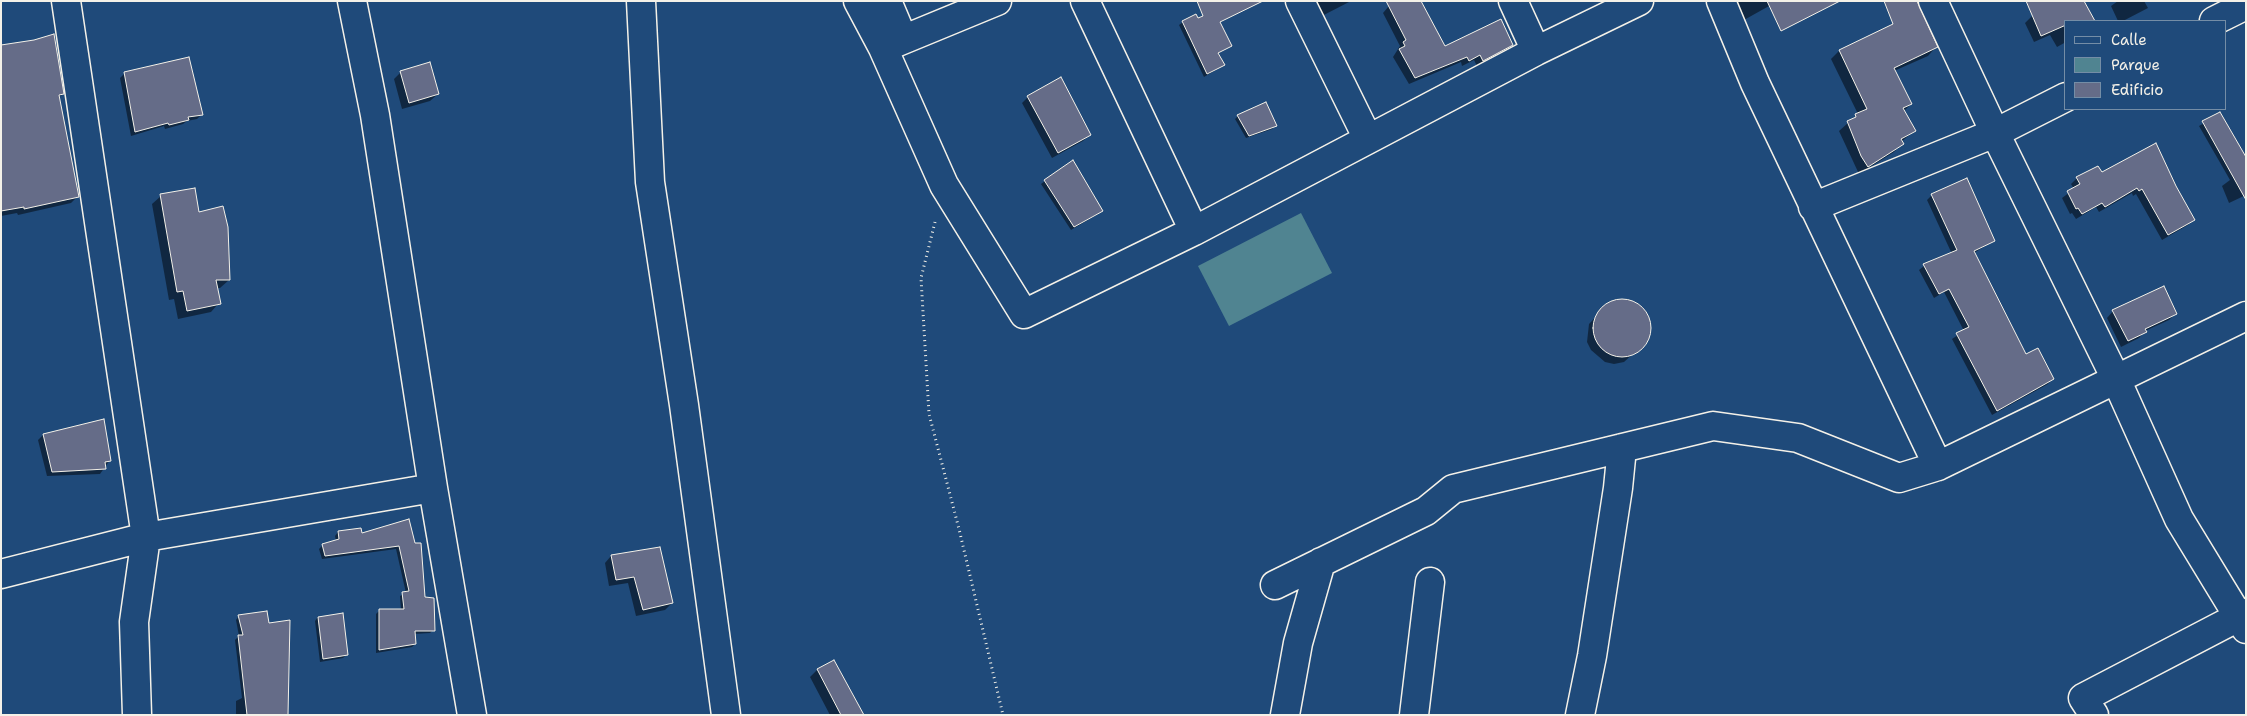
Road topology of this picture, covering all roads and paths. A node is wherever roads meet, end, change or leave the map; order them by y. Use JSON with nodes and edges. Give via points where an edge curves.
{"nodes":[{"id":1,"x":66,"y":1,"type":"edge"},
{"id":2,"x":352,"y":1,"type":"edge"},
{"id":3,"x":641,"y":1,"type":"edge"},
{"id":4,"x":858,"y":1,"type":"edge"},
{"id":5,"x":888,"y":1,"type":"edge"},
{"id":6,"x":997,"y":1,"type":"edge"},
{"id":7,"x":1085,"y":1,"type":"edge"},
{"id":8,"x":1300,"y":1,"type":"edge"},
{"id":9,"x":1512,"y":1,"type":"edge"},
{"id":10,"x":1639,"y":1,"type":"edge"},
{"id":11,"x":1721,"y":1,"type":"edge"},
{"id":12,"x":1933,"y":1,"type":"edge"},
{"id":13,"x":2241,"y":9,"type":"edge"},
{"id":14,"x":2216,"y":20,"type":"edge"},
{"id":15,"x":893,"y":44,"type":"junction"},
{"id":16,"x":1536,"y":51,"type":"junction"},
{"id":17,"x":2064,"y":98,"type":"edge"},
{"id":18,"x":1995,"y":133,"type":"junction"},
{"id":19,"x":1368,"y":139,"type":"junction"},
{"id":20,"x":944,"y":185,"type":"junction"},
{"id":21,"x":1813,"y":207,"type":"junction"},
{"id":22,"x":1194,"y":231,"type":"junction"},
{"id":23,"x":2246,"y":316,"type":"edge"},
{"id":24,"x":2116,"y":379,"type":"junction"},
{"id":25,"x":1622,"y":448,"type":"junction"},
{"id":26,"x":1938,"y":466,"type":"junction"},
{"id":27,"x":433,"y":488,"type":"junction"},
{"id":28,"x":146,"y":537,"type":"junction"},
{"id":29,"x":1321,"y":562,"type":"junction"},
{"id":30,"x":1,"y":574,"type":"edge"},
{"id":31,"x":1430,"y":582,"type":"dead end"},
{"id":32,"x":1275,"y":585,"type":"dead end"},
{"id":33,"x":2244,"y":619,"type":"edge"},
{"id":34,"x":136,"y":715,"type":"edge"},
{"id":35,"x":472,"y":715,"type":"edge"},
{"id":36,"x":726,"y":715,"type":"edge"},
{"id":37,"x":1003,"y":715,"type":"edge"},
{"id":38,"x":1285,"y":715,"type":"edge"},
{"id":39,"x":1414,"y":715,"type":"edge"},
{"id":40,"x":1580,"y":715,"type":"edge"},
{"id":41,"x":2094,"y":715,"type":"edge"}],
"edges":[{"from":1,"to":28,"type":"street"},
{"from":2,"to":27,"type":"street","via":[[376,115]]},
{"from":3,"to":36,"type":"street","via":[[650,182]]},
{"from":4,"to":15,"type":"street"},
{"from":5,"to":15,"type":"street"},
{"from":6,"to":15,"type":"street"},
{"from":7,"to":22,"type":"street"},
{"from":8,"to":19,"type":"street"},
{"from":9,"to":16,"type":"street"},
{"from":10,"to":16,"type":"street"},
{"from":11,"to":21,"type":"street"},
{"from":12,"to":18,"type":"street"},
{"from":13,"to":14,"type":"street"},
{"from":15,"to":20,"type":"street"},
{"from":16,"to":19,"type":"street"},
{"from":17,"to":18,"type":"street"},
{"from":18,"to":21,"type":"street"},
{"from":18,"to":24,"type":"street"},
{"from":19,"to":22,"type":"street"},
{"from":20,"to":22,"type":"street","via":[[1024,314]]},
{"from":20,"to":37,"type":"path","via":[[921,278],[929,414],[960,529]]},
{"from":21,"to":26,"type":"street"},
{"from":23,"to":24,"type":"street"},
{"from":24,"to":26,"type":"street"},
{"from":24,"to":33,"type":"street","via":[[2179,519]]},
{"from":25,"to":26,"type":"street","via":[[1713,426],[1798,438],[1899,478]]},
{"from":25,"to":29,"type":"street","via":[[1453,489],[1426,511]]},
{"from":25,"to":40,"type":"street","via":[[1592,656]]},
{"from":27,"to":28,"type":"street"},
{"from":27,"to":35,"type":"street"},
{"from":28,"to":30,"type":"street"},
{"from":28,"to":34,"type":"street","via":[[134,622]]},
{"from":29,"to":32,"type":"street"},
{"from":29,"to":38,"type":"street","via":[[1298,642]]},
{"from":31,"to":39,"type":"street"},
{"from":33,"to":41,"type":"street","via":[[2083,698]]}]}
